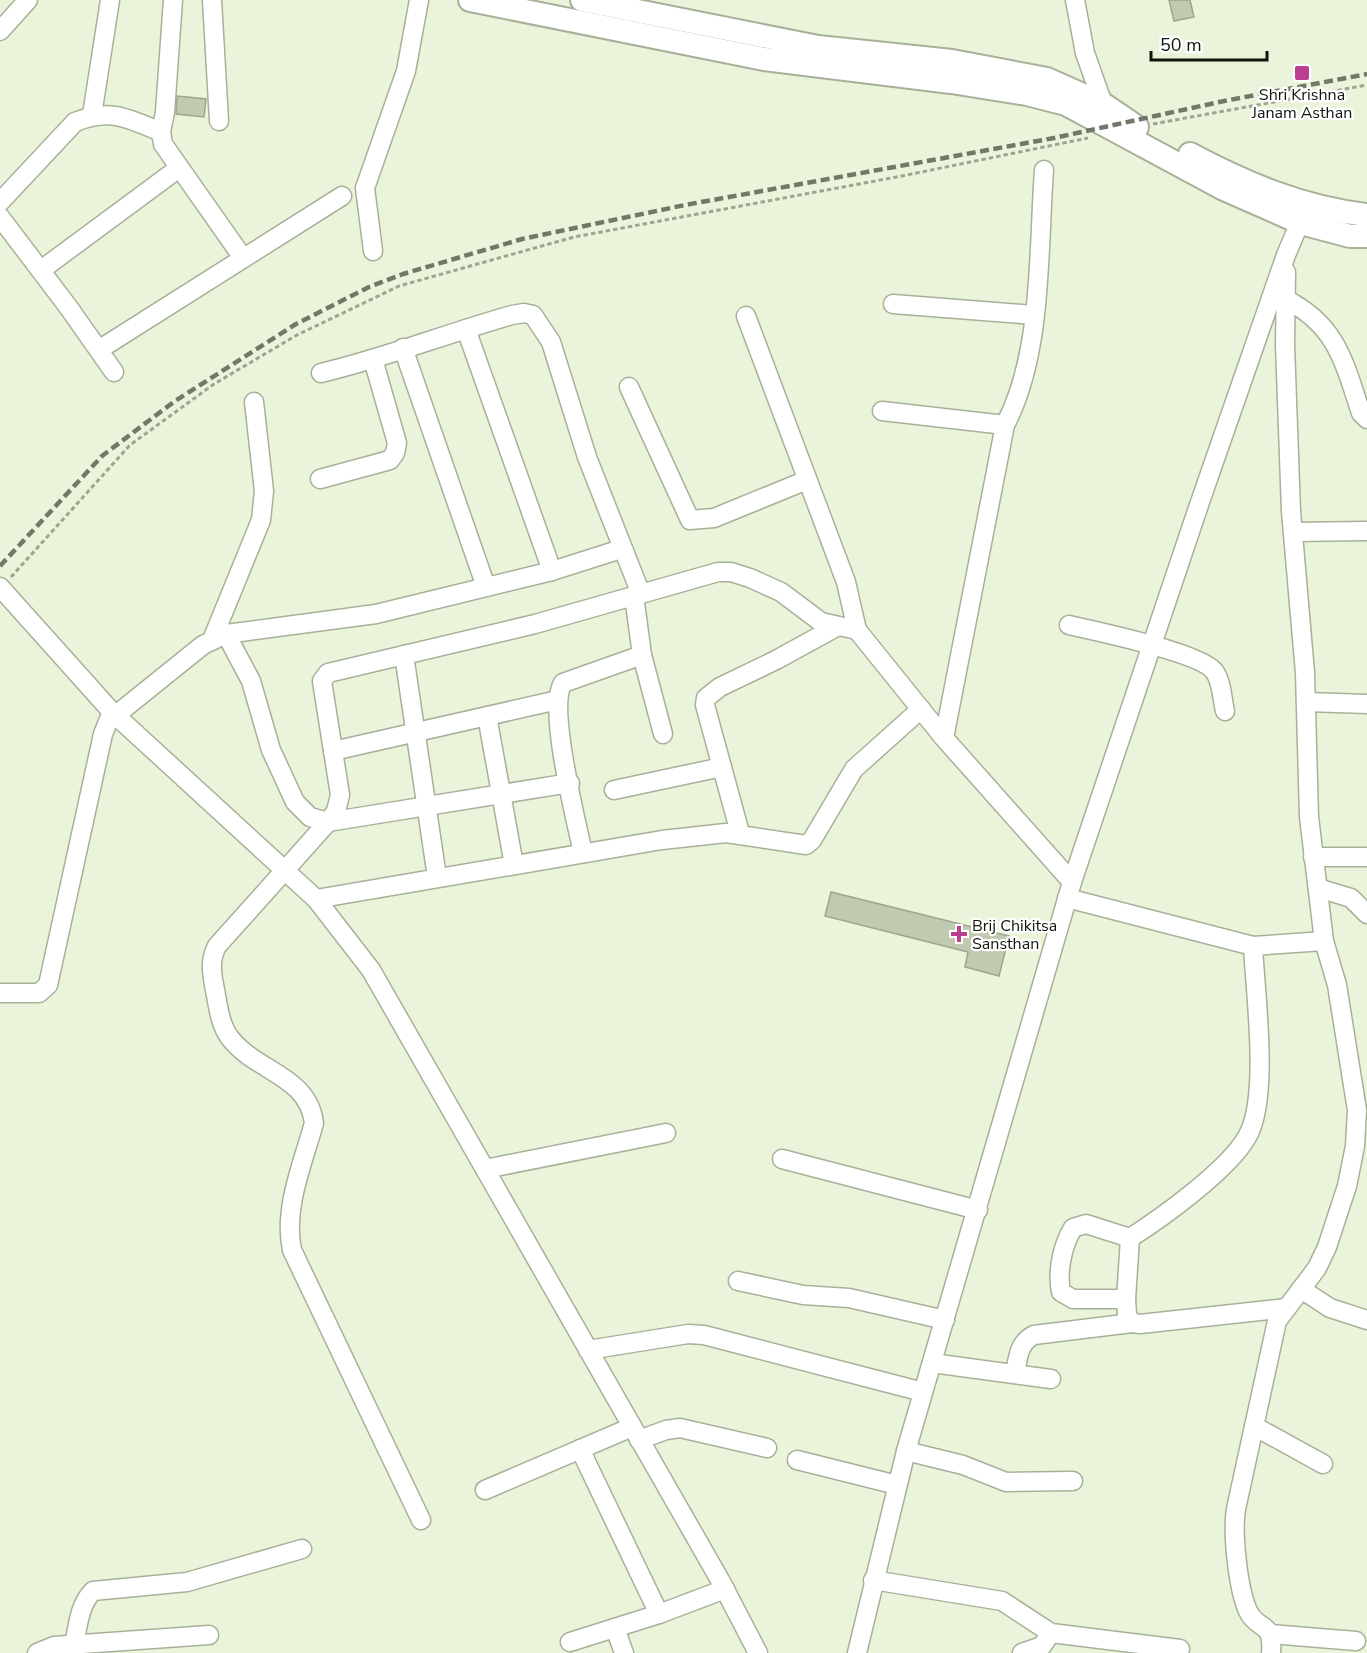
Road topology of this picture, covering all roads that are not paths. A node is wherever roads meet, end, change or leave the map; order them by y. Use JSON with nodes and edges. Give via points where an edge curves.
{"nodes":[{"id":1,"x":28,"y":0,"type":"edge"},
{"id":2,"x":110,"y":0,"type":"edge"},
{"id":3,"x":173,"y":0,"type":"edge"},
{"id":4,"x":212,"y":0,"type":"edge"},
{"id":5,"x":419,"y":0,"type":"edge"},
{"id":6,"x":470,"y":0,"type":"edge"},
{"id":7,"x":582,"y":0,"type":"edge"},
{"id":8,"x":1075,"y":0,"type":"edge"},
{"id":9,"x":0,"y":31,"type":"edge"},
{"id":10,"x":1103,"y":104,"type":"junction"},
{"id":11,"x":92,"y":115,"type":"junction"},
{"id":12,"x":219,"y":121,"type":"dead end"},
{"id":13,"x":1127,"y":129,"type":"junction"},
{"id":14,"x":161,"y":132,"type":"junction"},
{"id":15,"x":179,"y":168,"type":"junction"},
{"id":16,"x":1044,"y":171,"type":"dead end"},
{"id":17,"x":342,"y":196,"type":"dead end"},
{"id":18,"x":0,"y":202,"type":"edge"},
{"id":19,"x":1304,"y":214,"type":"junction"},
{"id":20,"x":1367,"y":215,"type":"edge"},
{"id":21,"x":0,"y":218,"type":"edge"},
{"id":22,"x":1358,"y":236,"type":"edge"},
{"id":23,"x":373,"y":251,"type":"dead end"},
{"id":24,"x":1286,"y":255,"type":"junction"},
{"id":25,"x":243,"y":258,"type":"junction"},
{"id":26,"x":41,"y":270,"type":"junction"},
{"id":27,"x":1285,"y":299,"type":"junction"},
{"id":28,"x":893,"y":304,"type":"dead end"},
{"id":29,"x":1034,"y":315,"type":"junction"},
{"id":30,"x":746,"y":316,"type":"dead end"},
{"id":31,"x":465,"y":328,"type":"junction"},
{"id":32,"x":404,"y":348,"type":"junction"},
{"id":33,"x":100,"y":349,"type":"junction"},
{"id":34,"x":373,"y":359,"type":"junction"},
{"id":35,"x":114,"y":372,"type":"dead end"},
{"id":36,"x":321,"y":374,"type":"dead end"},
{"id":37,"x":629,"y":387,"type":"dead end"},
{"id":38,"x":254,"y":402,"type":"dead end"},
{"id":39,"x":882,"y":411,"type":"dead end"},
{"id":40,"x":1367,"y":419,"type":"edge"},
{"id":41,"x":1005,"y":424,"type":"junction"},
{"id":42,"x":320,"y":479,"type":"dead end"},
{"id":43,"x":807,"y":480,"type":"junction"},
{"id":44,"x":1367,"y":531,"type":"edge"},
{"id":45,"x":1293,"y":532,"type":"junction"},
{"id":46,"x":624,"y":551,"type":"junction"},
{"id":47,"x":552,"y":571,"type":"junction"},
{"id":48,"x":486,"y":587,"type":"junction"},
{"id":49,"x":1,"y":588,"type":"edge"},
{"id":50,"x":638,"y":595,"type":"junction"},
{"id":51,"x":1069,"y":625,"type":"dead end"},
{"id":52,"x":838,"y":626,"type":"junction"},
{"id":53,"x":857,"y":630,"type":"junction"},
{"id":54,"x":219,"y":637,"type":"junction"},
{"id":55,"x":1152,"y":645,"type":"junction"},
{"id":56,"x":404,"y":655,"type":"junction"},
{"id":57,"x":642,"y":655,"type":"junction"},
{"id":58,"x":558,"y":700,"type":"junction"},
{"id":59,"x":1306,"y":702,"type":"junction"},
{"id":60,"x":1367,"y":704,"type":"edge"},
{"id":61,"x":921,"y":709,"type":"junction"},
{"id":62,"x":1225,"y":711,"type":"dead end"},
{"id":63,"x":114,"y":713,"type":"junction"},
{"id":64,"x":487,"y":716,"type":"junction"},
{"id":65,"x":416,"y":731,"type":"junction"},
{"id":66,"x":663,"y":734,"type":"dead end"},
{"id":67,"x":944,"y":738,"type":"junction"},
{"id":68,"x":333,"y":751,"type":"junction"},
{"id":69,"x":722,"y":767,"type":"junction"},
{"id":70,"x":570,"y":783,"type":"junction"},
{"id":71,"x":614,"y":790,"type":"dead end"},
{"id":72,"x":502,"y":794,"type":"junction"},
{"id":73,"x":427,"y":806,"type":"junction"},
{"id":74,"x":328,"y":822,"type":"junction"},
{"id":75,"x":740,"y":833,"type":"junction"},
{"id":76,"x":583,"y":853,"type":"junction"},
{"id":77,"x":1313,"y":857,"type":"junction"},
{"id":78,"x":1367,"y":857,"type":"edge"},
{"id":79,"x":514,"y":865,"type":"junction"},
{"id":80,"x":286,"y":871,"type":"junction"},
{"id":81,"x":437,"y":877,"type":"junction"},
{"id":82,"x":1318,"y":888,"type":"junction"},
{"id":83,"x":1070,"y":890,"type":"junction"},
{"id":84,"x":316,"y":899,"type":"junction"},
{"id":85,"x":1367,"y":914,"type":"edge"},
{"id":86,"x":1324,"y":941,"type":"junction"},
{"id":87,"x":1253,"y":946,"type":"junction"},
{"id":88,"x":0,"y":993,"type":"edge"},
{"id":89,"x":666,"y":1133,"type":"dead end"},
{"id":90,"x":782,"y":1158,"type":"dead end"},
{"id":91,"x":485,"y":1169,"type":"junction"},
{"id":92,"x":978,"y":1210,"type":"junction"},
{"id":93,"x":1130,"y":1238,"type":"junction"},
{"id":94,"x":738,"y":1281,"type":"dead end"},
{"id":95,"x":1301,"y":1289,"type":"junction"},
{"id":96,"x":1126,"y":1299,"type":"junction"},
{"id":97,"x":1287,"y":1308,"type":"junction"},
{"id":98,"x":945,"y":1320,"type":"junction"},
{"id":99,"x":1367,"y":1320,"type":"edge"},
{"id":100,"x":1132,"y":1323,"type":"junction"},
{"id":101,"x":588,"y":1350,"type":"junction"},
{"id":102,"x":932,"y":1362,"type":"junction"},
{"id":103,"x":1015,"y":1374,"type":"junction"},
{"id":104,"x":1051,"y":1379,"type":"dead end"},
{"id":105,"x":923,"y":1392,"type":"junction"},
{"id":106,"x":1254,"y":1426,"type":"junction"},
{"id":107,"x":635,"y":1433,"type":"junction"},
{"id":108,"x":767,"y":1448,"type":"dead end"},
{"id":109,"x":580,"y":1449,"type":"junction"},
{"id":110,"x":906,"y":1451,"type":"junction"},
{"id":111,"x":797,"y":1460,"type":"dead end"},
{"id":112,"x":1323,"y":1464,"type":"dead end"},
{"id":113,"x":1072,"y":1481,"type":"dead end"},
{"id":114,"x":897,"y":1485,"type":"junction"},
{"id":115,"x":485,"y":1490,"type":"dead end"},
{"id":116,"x":421,"y":1520,"type":"dead end"},
{"id":117,"x":302,"y":1549,"type":"dead end"},
{"id":118,"x":873,"y":1580,"type":"junction"},
{"id":119,"x":725,"y":1589,"type":"junction"},
{"id":120,"x":659,"y":1614,"type":"junction"},
{"id":121,"x":615,"y":1628,"type":"junction"},
{"id":122,"x":1051,"y":1633,"type":"junction"},
{"id":123,"x":1270,"y":1634,"type":"junction"},
{"id":124,"x":209,"y":1635,"type":"dead end"},
{"id":125,"x":1356,"y":1641,"type":"dead end"},
{"id":126,"x":570,"y":1642,"type":"dead end"},
{"id":127,"x":74,"y":1645,"type":"junction"},
{"id":128,"x":1180,"y":1649,"type":"dead end"},
{"id":129,"x":37,"y":1653,"type":"edge"},
{"id":130,"x":624,"y":1653,"type":"edge"},
{"id":131,"x":758,"y":1653,"type":"edge"},
{"id":132,"x":857,"y":1653,"type":"edge"},
{"id":133,"x":1022,"y":1653,"type":"edge"},
{"id":134,"x":1271,"y":1653,"type":"edge"}],
"edges":[{"from":1,"to":9,"type":"street"},
{"from":2,"to":11,"type":"street"},
{"from":3,"to":14,"type":"street"},
{"from":4,"to":12,"type":"street"},
{"from":5,"to":23,"type":"street","via":[[406,71],[365,188]]},
{"from":6,"to":13,"type":"main road","via":[[764,59],[1027,94],[1066,104]]},
{"from":7,"to":10,"type":"main road","via":[[818,47],[952,61],[1047,79]]},
{"from":8,"to":10,"type":"street","via":[[1085,52]]},
{"from":10,"to":13,"type":"main road"},
{"from":11,"to":14,"type":"street","via":[[117,114]]},
{"from":11,"to":18,"type":"street","via":[[75,122]]},
{"from":13,"to":19,"type":"main road","via":[[1269,191]]},
{"from":14,"to":15,"type":"street","via":[[163,144]]},
{"from":15,"to":25,"type":"street"},
{"from":15,"to":26,"type":"street"},
{"from":16,"to":29,"type":"street"},
{"from":17,"to":25,"type":"street"},
{"from":19,"to":20,"type":"main road"},
{"from":19,"to":22,"type":"main road"},
{"from":19,"to":24,"type":"street"},
{"from":21,"to":26,"type":"street"},
{"from":24,"to":27,"type":"street"},
{"from":24,"to":55,"type":"street"},
{"from":25,"to":33,"type":"street"},
{"from":26,"to":33,"type":"street"},
{"from":27,"to":40,"type":"street","via":[[1308,310],[1333,340],[1361,413]]},
{"from":27,"to":45,"type":"street"},
{"from":28,"to":29,"type":"street"},
{"from":29,"to":41,"type":"street","via":[[1029,359]]},
{"from":30,"to":43,"type":"street"},
{"from":31,"to":32,"type":"street"},
{"from":31,"to":46,"type":"street","via":[[524,313],[541,324],[551,342],[587,457]]},
{"from":31,"to":47,"type":"street"},
{"from":32,"to":34,"type":"street"},
{"from":32,"to":48,"type":"street"},
{"from":33,"to":35,"type":"street"},
{"from":34,"to":36,"type":"street"},
{"from":34,"to":42,"type":"street","via":[[397,443],[395,453],[390,460]]},
{"from":37,"to":43,"type":"street","via":[[690,520],[714,518]]},
{"from":38,"to":54,"type":"street","via":[[264,491],[261,520]]},
{"from":39,"to":41,"type":"street"},
{"from":41,"to":67,"type":"street"},
{"from":43,"to":53,"type":"street","via":[[846,582]]},
{"from":44,"to":45,"type":"street"},
{"from":45,"to":59,"type":"street"},
{"from":46,"to":47,"type":"street"},
{"from":46,"to":50,"type":"street"},
{"from":47,"to":48,"type":"street"},
{"from":48,"to":54,"type":"street","via":[[376,614]]},
{"from":49,"to":63,"type":"street"},
{"from":50,"to":52,"type":"street","via":[[718,572],[731,572],[781,592],[821,622]]},
{"from":50,"to":56,"type":"street"},
{"from":50,"to":57,"type":"street"},
{"from":51,"to":55,"type":"street"},
{"from":52,"to":53,"type":"street"},
{"from":52,"to":69,"type":"street","via":[[710,692],[705,705]]},
{"from":53,"to":61,"type":"street"},
{"from":54,"to":63,"type":"street"},
{"from":54,"to":74,"type":"street","via":[[251,681],[271,750],[295,802],[310,817]]},
{"from":55,"to":62,"type":"street","via":[[1207,664],[1214,671]]},
{"from":55,"to":83,"type":"street"},
{"from":56,"to":65,"type":"street"},
{"from":56,"to":68,"type":"street","via":[[328,673],[322,681]]},
{"from":57,"to":58,"type":"street","via":[[563,683]]},
{"from":57,"to":66,"type":"street"},
{"from":58,"to":64,"type":"street"},
{"from":58,"to":70,"type":"street","via":[[558,722]]},
{"from":59,"to":60,"type":"street"},
{"from":59,"to":77,"type":"street"},
{"from":61,"to":67,"type":"street"},
{"from":61,"to":75,"type":"street","via":[[854,769],[806,845]]},
{"from":63,"to":80,"type":"street"},
{"from":63,"to":88,"type":"street","via":[[103,734],[48,985],[39,993]]},
{"from":64,"to":65,"type":"street"},
{"from":64,"to":72,"type":"street"},
{"from":65,"to":68,"type":"street"},
{"from":65,"to":73,"type":"street"},
{"from":67,"to":83,"type":"street"},
{"from":68,"to":74,"type":"street","via":[[340,795]]},
{"from":69,"to":71,"type":"street"},
{"from":69,"to":75,"type":"street"},
{"from":70,"to":72,"type":"street"},
{"from":70,"to":76,"type":"street"},
{"from":72,"to":73,"type":"street"},
{"from":72,"to":79,"type":"street"},
{"from":73,"to":74,"type":"street"},
{"from":73,"to":81,"type":"street"},
{"from":74,"to":80,"type":"street"},
{"from":75,"to":76,"type":"street"},
{"from":76,"to":79,"type":"street"},
{"from":77,"to":78,"type":"street"},
{"from":77,"to":82,"type":"street"},
{"from":79,"to":81,"type":"street"},
{"from":80,"to":84,"type":"street"},
{"from":80,"to":116,"type":"street","via":[[236,924],[212,957],[211,972],[221,1020],[229,1036],[243,1052],[296,1087],[312,1109],[314,1123],[291,1208],[288,1232],[292,1250]]},
{"from":81,"to":84,"type":"street"},
{"from":82,"to":85,"type":"street","via":[[1351,898]]},
{"from":82,"to":86,"type":"street"},
{"from":83,"to":87,"type":"street"},
{"from":83,"to":92,"type":"street"},
{"from":84,"to":91,"type":"street","via":[[371,970]]},
{"from":86,"to":87,"type":"street"},
{"from":86,"to":95,"type":"street","via":[[1337,985],[1354,1082],[1356,1146],[1327,1247]]},
{"from":87,"to":93,"type":"street","via":[[1259,1073],[1256,1112],[1248,1136],[1228,1161],[1154,1223]]},
{"from":89,"to":91,"type":"street"},
{"from":90,"to":92,"type":"street"},
{"from":91,"to":101,"type":"street"},
{"from":92,"to":98,"type":"street"},
{"from":93,"to":96,"type":"street"},
{"from":93,"to":96,"type":"street","via":[[1086,1224],[1073,1228],[1064,1241],[1059,1282],[1061,1292],[1073,1299]]},
{"from":94,"to":98,"type":"street","via":[[803,1294],[849,1298]]},
{"from":95,"to":97,"type":"street"},
{"from":95,"to":99,"type":"street","via":[[1330,1308]]},
{"from":96,"to":100,"type":"street"},
{"from":97,"to":100,"type":"street"},
{"from":97,"to":106,"type":"street","via":[[1278,1321]]},
{"from":98,"to":102,"type":"street"},
{"from":100,"to":103,"type":"street","via":[[1034,1335],[1020,1346]]},
{"from":101,"to":105,"type":"street","via":[[688,1334],[704,1335]]},
{"from":101,"to":107,"type":"street"},
{"from":102,"to":103,"type":"street"},
{"from":102,"to":105,"type":"street"},
{"from":103,"to":104,"type":"street"},
{"from":105,"to":110,"type":"street"},
{"from":106,"to":112,"type":"street"},
{"from":106,"to":123,"type":"street","via":[[1233,1527],[1247,1610]]},
{"from":107,"to":108,"type":"street","via":[[680,1428]]},
{"from":107,"to":109,"type":"street"},
{"from":107,"to":119,"type":"street"},
{"from":109,"to":115,"type":"street"},
{"from":109,"to":120,"type":"street"},
{"from":110,"to":113,"type":"street","via":[[963,1465],[1006,1482]]},
{"from":110,"to":114,"type":"street"},
{"from":111,"to":114,"type":"street"},
{"from":114,"to":118,"type":"street"},
{"from":117,"to":127,"type":"street","via":[[187,1582],[93,1591],[81,1610]]},
{"from":118,"to":122,"type":"street","via":[[1002,1601]]},
{"from":118,"to":132,"type":"street"},
{"from":119,"to":120,"type":"street"},
{"from":119,"to":131,"type":"street"},
{"from":120,"to":121,"type":"street"},
{"from":121,"to":126,"type":"street"},
{"from":121,"to":130,"type":"street"},
{"from":122,"to":128,"type":"street"},
{"from":122,"to":133,"type":"street","via":[[1042,1646]]},
{"from":123,"to":125,"type":"street"},
{"from":123,"to":134,"type":"street"},
{"from":124,"to":127,"type":"street"},
{"from":127,"to":129,"type":"street","via":[[54,1646]]}]}
